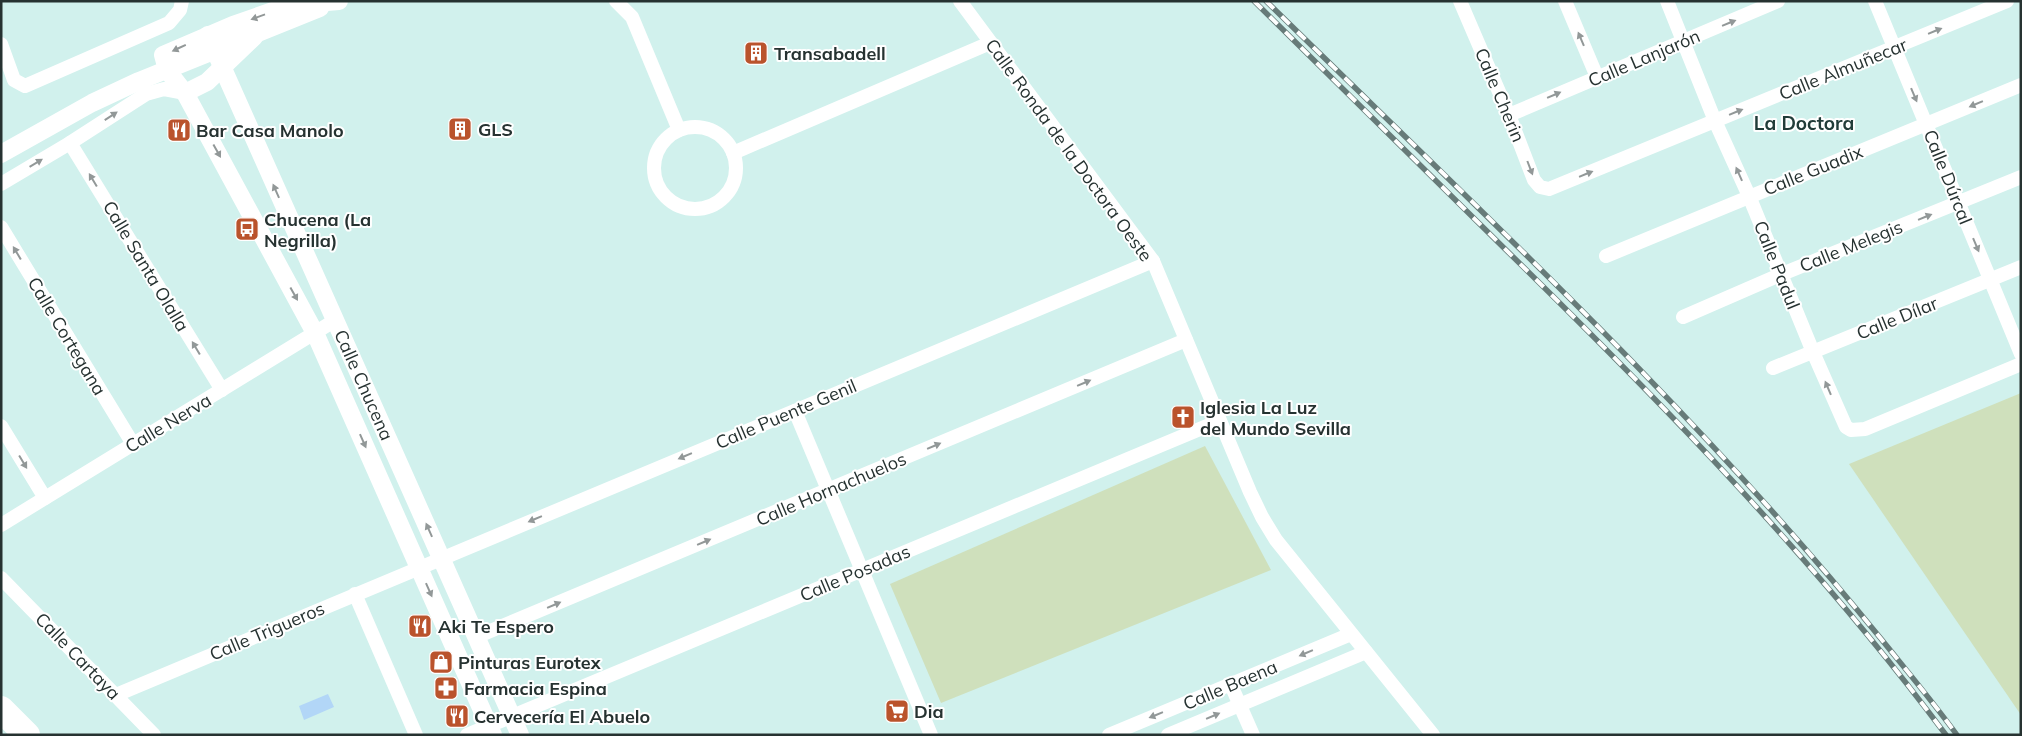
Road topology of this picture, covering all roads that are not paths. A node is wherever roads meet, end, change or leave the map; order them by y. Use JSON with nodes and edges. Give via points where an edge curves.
{"nodes":[{"id":1,"x":182,"y":1,"type":"edge"},
{"id":2,"x":339,"y":1,"type":"edge"},
{"id":3,"x":616,"y":1,"type":"edge"},
{"id":4,"x":632,"y":1,"type":"edge"},
{"id":5,"x":960,"y":1,"type":"edge"},
{"id":6,"x":1460,"y":1,"type":"edge"},
{"id":7,"x":1565,"y":1,"type":"edge"},
{"id":8,"x":1667,"y":1,"type":"edge"},
{"id":9,"x":1875,"y":1,"type":"edge"},
{"id":10,"x":2007,"y":1,"type":"edge"},
{"id":11,"x":1770,"y":3,"type":"edge"},
{"id":12,"x":632,"y":17,"type":"junction"},
{"id":13,"x":258,"y":32,"type":"junction"},
{"id":14,"x":1684,"y":41,"type":"junction"},
{"id":15,"x":211,"y":43,"type":"junction"},
{"id":16,"x":990,"y":43,"type":"junction"},
{"id":17,"x":1,"y":44,"type":"edge"},
{"id":18,"x":1894,"y":48,"type":"junction"},
{"id":19,"x":222,"y":69,"type":"junction"},
{"id":20,"x":167,"y":70,"type":"junction"},
{"id":21,"x":1598,"y":77,"type":"junction"},
{"id":22,"x":2021,"y":85,"type":"edge"},
{"id":23,"x":185,"y":93,"type":"junction"},
{"id":24,"x":1510,"y":115,"type":"junction"},
{"id":25,"x":1715,"y":121,"type":"junction"},
{"id":26,"x":1927,"y":124,"type":"junction"},
{"id":27,"x":679,"y":130,"type":"junction"},
{"id":28,"x":40,"y":131,"type":"junction"},
{"id":29,"x":70,"y":143,"type":"junction"},
{"id":30,"x":1,"y":147,"type":"edge"},
{"id":31,"x":733,"y":153,"type":"junction"},
{"id":32,"x":1,"y":154,"type":"edge"},
{"id":33,"x":2021,"y":177,"type":"edge"},
{"id":34,"x":1,"y":184,"type":"edge"},
{"id":35,"x":1540,"y":187,"type":"joint"},
{"id":36,"x":1749,"y":196,"type":"junction"},
{"id":37,"x":1959,"y":203,"type":"junction"},
{"id":38,"x":1,"y":227,"type":"edge"},
{"id":39,"x":1606,"y":256,"type":"dead end"},
{"id":40,"x":1153,"y":261,"type":"junction"},
{"id":41,"x":2021,"y":267,"type":"edge"},
{"id":42,"x":1782,"y":274,"type":"junction"},
{"id":43,"x":1991,"y":279,"type":"junction"},
{"id":44,"x":1683,"y":317,"type":"dead end"},
{"id":45,"x":334,"y":321,"type":"junction"},
{"id":46,"x":315,"y":332,"type":"junction"},
{"id":47,"x":1186,"y":340,"type":"junction"},
{"id":48,"x":1812,"y":352,"type":"junction"},
{"id":49,"x":2021,"y":354,"type":"edge"},
{"id":50,"x":2021,"y":364,"type":"edge"},
{"id":51,"x":1773,"y":368,"type":"dead end"},
{"id":52,"x":222,"y":390,"type":"junction"},
{"id":53,"x":795,"y":410,"type":"junction"},
{"id":54,"x":1220,"y":421,"type":"junction"},
{"id":55,"x":1,"y":426,"type":"edge"},
{"id":56,"x":133,"y":444,"type":"junction"},
{"id":57,"x":828,"y":490,"type":"junction"},
{"id":58,"x":45,"y":498,"type":"junction"},
{"id":59,"x":1,"y":525,"type":"edge"},
{"id":60,"x":442,"y":558,"type":"junction"},
{"id":61,"x":419,"y":568,"type":"junction"},
{"id":62,"x":862,"y":570,"type":"junction"},
{"id":63,"x":1,"y":578,"type":"edge"},
{"id":64,"x":355,"y":594,"type":"junction"},
{"id":65,"x":1351,"y":634,"type":"junction"},
{"id":66,"x":476,"y":637,"type":"junction"},
{"id":67,"x":1366,"y":652,"type":"junction"},
{"id":68,"x":1231,"y":684,"type":"junction"},
{"id":69,"x":116,"y":695,"type":"junction"},
{"id":70,"x":1240,"y":705,"type":"junction"},
{"id":71,"x":1,"y":709,"type":"edge"},
{"id":72,"x":512,"y":717,"type":"junction"},
{"id":73,"x":492,"y":730,"type":"edge"},
{"id":74,"x":27,"y":735,"type":"edge"},
{"id":75,"x":154,"y":735,"type":"edge"},
{"id":76,"x":416,"y":735,"type":"edge"},
{"id":77,"x":467,"y":735,"type":"edge"},
{"id":78,"x":520,"y":735,"type":"edge"},
{"id":79,"x":931,"y":735,"type":"edge"},
{"id":80,"x":1108,"y":735,"type":"edge"},
{"id":81,"x":1168,"y":735,"type":"edge"},
{"id":82,"x":1253,"y":735,"type":"edge"},
{"id":83,"x":1433,"y":735,"type":"edge"}],
"edges":[{"from":1,"to":17,"type":"street","via":[[180,10],[169,23],[25,86],[14,80]]},
{"from":2,"to":13,"type":"street"},
{"from":2,"to":15,"type":"street","one_way":true,"via":[[290,5]]},
{"from":3,"to":12,"type":"street"},
{"from":4,"to":12,"type":"street"},
{"from":5,"to":16,"type":"street","name":"Calle Ronda de la Doctora Oeste"},
{"from":6,"to":24,"type":"street","name":"Calle Cherin"},
{"from":21,"to":7,"type":"street","one_way":true},
{"from":8,"to":14,"type":"street","name":"Calle Padul"},
{"from":9,"to":18,"type":"street","name":"Calle Dúrcal"},
{"from":18,"to":10,"type":"street","name":"Calle Almuñecar","one_way":true},
{"from":14,"to":11,"type":"street","name":"Calle Lanjarón","one_way":true},
{"from":12,"to":27,"type":"street"},
{"from":13,"to":15,"type":"street"},
{"from":13,"to":19,"type":"street"},
{"from":14,"to":21,"type":"street","name":"Calle Lanjarón"},
{"from":14,"to":25,"type":"street","name":"Calle Padul"},
{"from":15,"to":19,"type":"street","name":"Calle Chucena"},
{"from":15,"to":20,"type":"street"},
{"from":16,"to":31,"type":"street"},
{"from":16,"to":40,"type":"street","name":"Calle Ronda de la Doctora Oeste"},
{"from":25,"to":18,"type":"street","name":"Calle Almuñecar","one_way":true},
{"from":18,"to":26,"type":"street","name":"Calle Dúrcal","one_way":true},
{"from":19,"to":23,"type":"street","via":[[207,82]]},
{"from":45,"to":19,"type":"street","name":"Calle Chucena","one_way":true},
{"from":20,"to":23,"type":"street","name":"Calle Chucena"},
{"from":20,"to":28,"type":"street","via":[[92,103]]},
{"from":24,"to":21,"type":"street","name":"Calle Lanjarón","one_way":true},
{"from":22,"to":26,"type":"street","name":"Calle Guadix","one_way":true},
{"from":29,"to":23,"type":"street","one_way":true,"via":[[146,94],[164,90]]},
{"from":23,"to":46,"type":"street","name":"Calle Chucena","one_way":true},
{"from":24,"to":35,"type":"street","name":"Calle Cherin","one_way":true,"via":[[1534,180]]},
{"from":35,"to":25,"type":"street","name":"Calle Almuñecar","one_way":true,"via":[[1549,189]]},
{"from":36,"to":25,"type":"street","name":"Calle Padul","one_way":true},
{"from":26,"to":36,"type":"street","name":"Calle Guadix"},
{"from":26,"to":37,"type":"street","name":"Calle Dúrcal"},
{"from":27,"to":31,"type":"street","via":[[692,126],[717,133]]},
{"from":27,"to":31,"type":"street","via":[[660,146],[654,170],[662,193],[681,206],[704,208],[727,193],[736,167]]},
{"from":28,"to":30,"type":"street"},
{"from":28,"to":32,"type":"street"},
{"from":34,"to":29,"type":"street","one_way":true},
{"from":52,"to":29,"type":"street","name":"Calle Santa Olalla","one_way":true},
{"from":33,"to":37,"type":"street","name":"Calle Melegis"},
{"from":36,"to":39,"type":"street","name":"Calle Guadix"},
{"from":36,"to":42,"type":"street","name":"Calle Padul"},
{"from":42,"to":37,"type":"street","name":"Calle Melegis","one_way":true},
{"from":37,"to":43,"type":"street","name":"Calle Dúrcal","one_way":true},
{"from":56,"to":38,"type":"street","name":"Calle Cortegana","one_way":true},
{"from":40,"to":47,"type":"street","name":"Calle Ronda de la Doctora Oeste"},
{"from":40,"to":53,"type":"street","name":"Calle Puente Genil"},
{"from":41,"to":43,"type":"street","name":"Calle Dílar"},
{"from":42,"to":44,"type":"street","name":"Calle Melegis"},
{"from":42,"to":48,"type":"street","name":"Calle Padul"},
{"from":43,"to":48,"type":"street","name":"Calle Dílar"},
{"from":43,"to":49,"type":"street","name":"Calle Dúrcal"},
{"from":45,"to":46,"type":"street","name":"Calle Nerva"},
{"from":60,"to":45,"type":"street","name":"Calle Chucena","one_way":true},
{"from":46,"to":52,"type":"street","name":"Calle Nerva"},
{"from":46,"to":61,"type":"street","name":"Calle Chucena","one_way":true},
{"from":47,"to":54,"type":"street","name":"Calle Ronda de la Doctora Oeste"},
{"from":57,"to":47,"type":"street","name":"Calle Hornachuelos","one_way":true},
{"from":50,"to":48,"type":"street","name":"Calle Padul","one_way":true,"via":[[1865,429],[1852,430],[1842,420]]},
{"from":48,"to":51,"type":"street","name":"Calle Dílar"},
{"from":52,"to":56,"type":"street","name":"Calle Nerva"},
{"from":53,"to":57,"type":"street"},
{"from":53,"to":60,"type":"street","name":"Calle Puente Genil","one_way":true},
{"from":54,"to":62,"type":"street","name":"Calle Posadas"},
{"from":54,"to":65,"type":"street","name":"Calle Ronda de la Doctora Oeste","via":[[1262,517],[1276,540]]},
{"from":55,"to":58,"type":"street","one_way":true},
{"from":56,"to":58,"type":"street","name":"Calle Nerva"},
{"from":57,"to":62,"type":"street"},
{"from":66,"to":57,"type":"street","name":"Calle Hornachuelos","one_way":true},
{"from":58,"to":59,"type":"street","name":"Calle Nerva"},
{"from":60,"to":61,"type":"street","name":"Calle Puente Genil"},
{"from":60,"to":66,"type":"street","name":"Calle Chucena"},
{"from":61,"to":64,"type":"street","name":"Calle Trigueros"},
{"from":61,"to":73,"type":"street","name":"Calle Chucena","one_way":true},
{"from":62,"to":72,"type":"street","name":"Calle Posadas"},
{"from":62,"to":79,"type":"street"},
{"from":63,"to":69,"type":"street","name":"Calle Cartaya"},
{"from":64,"to":69,"type":"street","name":"Calle Trigueros"},
{"from":64,"to":76,"type":"street"},
{"from":65,"to":67,"type":"street","name":"Calle Ronda de la Doctora Oeste"},
{"from":65,"to":68,"type":"street","name":"Calle Baena","one_way":true},
{"from":66,"to":72,"type":"street","name":"Calle Chucena"},
{"from":67,"to":70,"type":"street","name":"Calle Baena"},
{"from":67,"to":83,"type":"street","name":"Calle Ronda de la Doctora Oeste"},
{"from":68,"to":70,"type":"street"},
{"from":68,"to":80,"type":"street","name":"Calle Baena","one_way":true},
{"from":69,"to":75,"type":"street","name":"Calle Cartaya"},
{"from":81,"to":70,"type":"street","name":"Calle Baena","one_way":true},
{"from":70,"to":82,"type":"street"},
{"from":71,"to":74,"type":"highway"},
{"from":72,"to":73,"type":"street","name":"Calle Posadas"},
{"from":72,"to":78,"type":"street","name":"Calle Chucena"},
{"from":73,"to":77,"type":"street","name":"Calle Posadas"}]}
